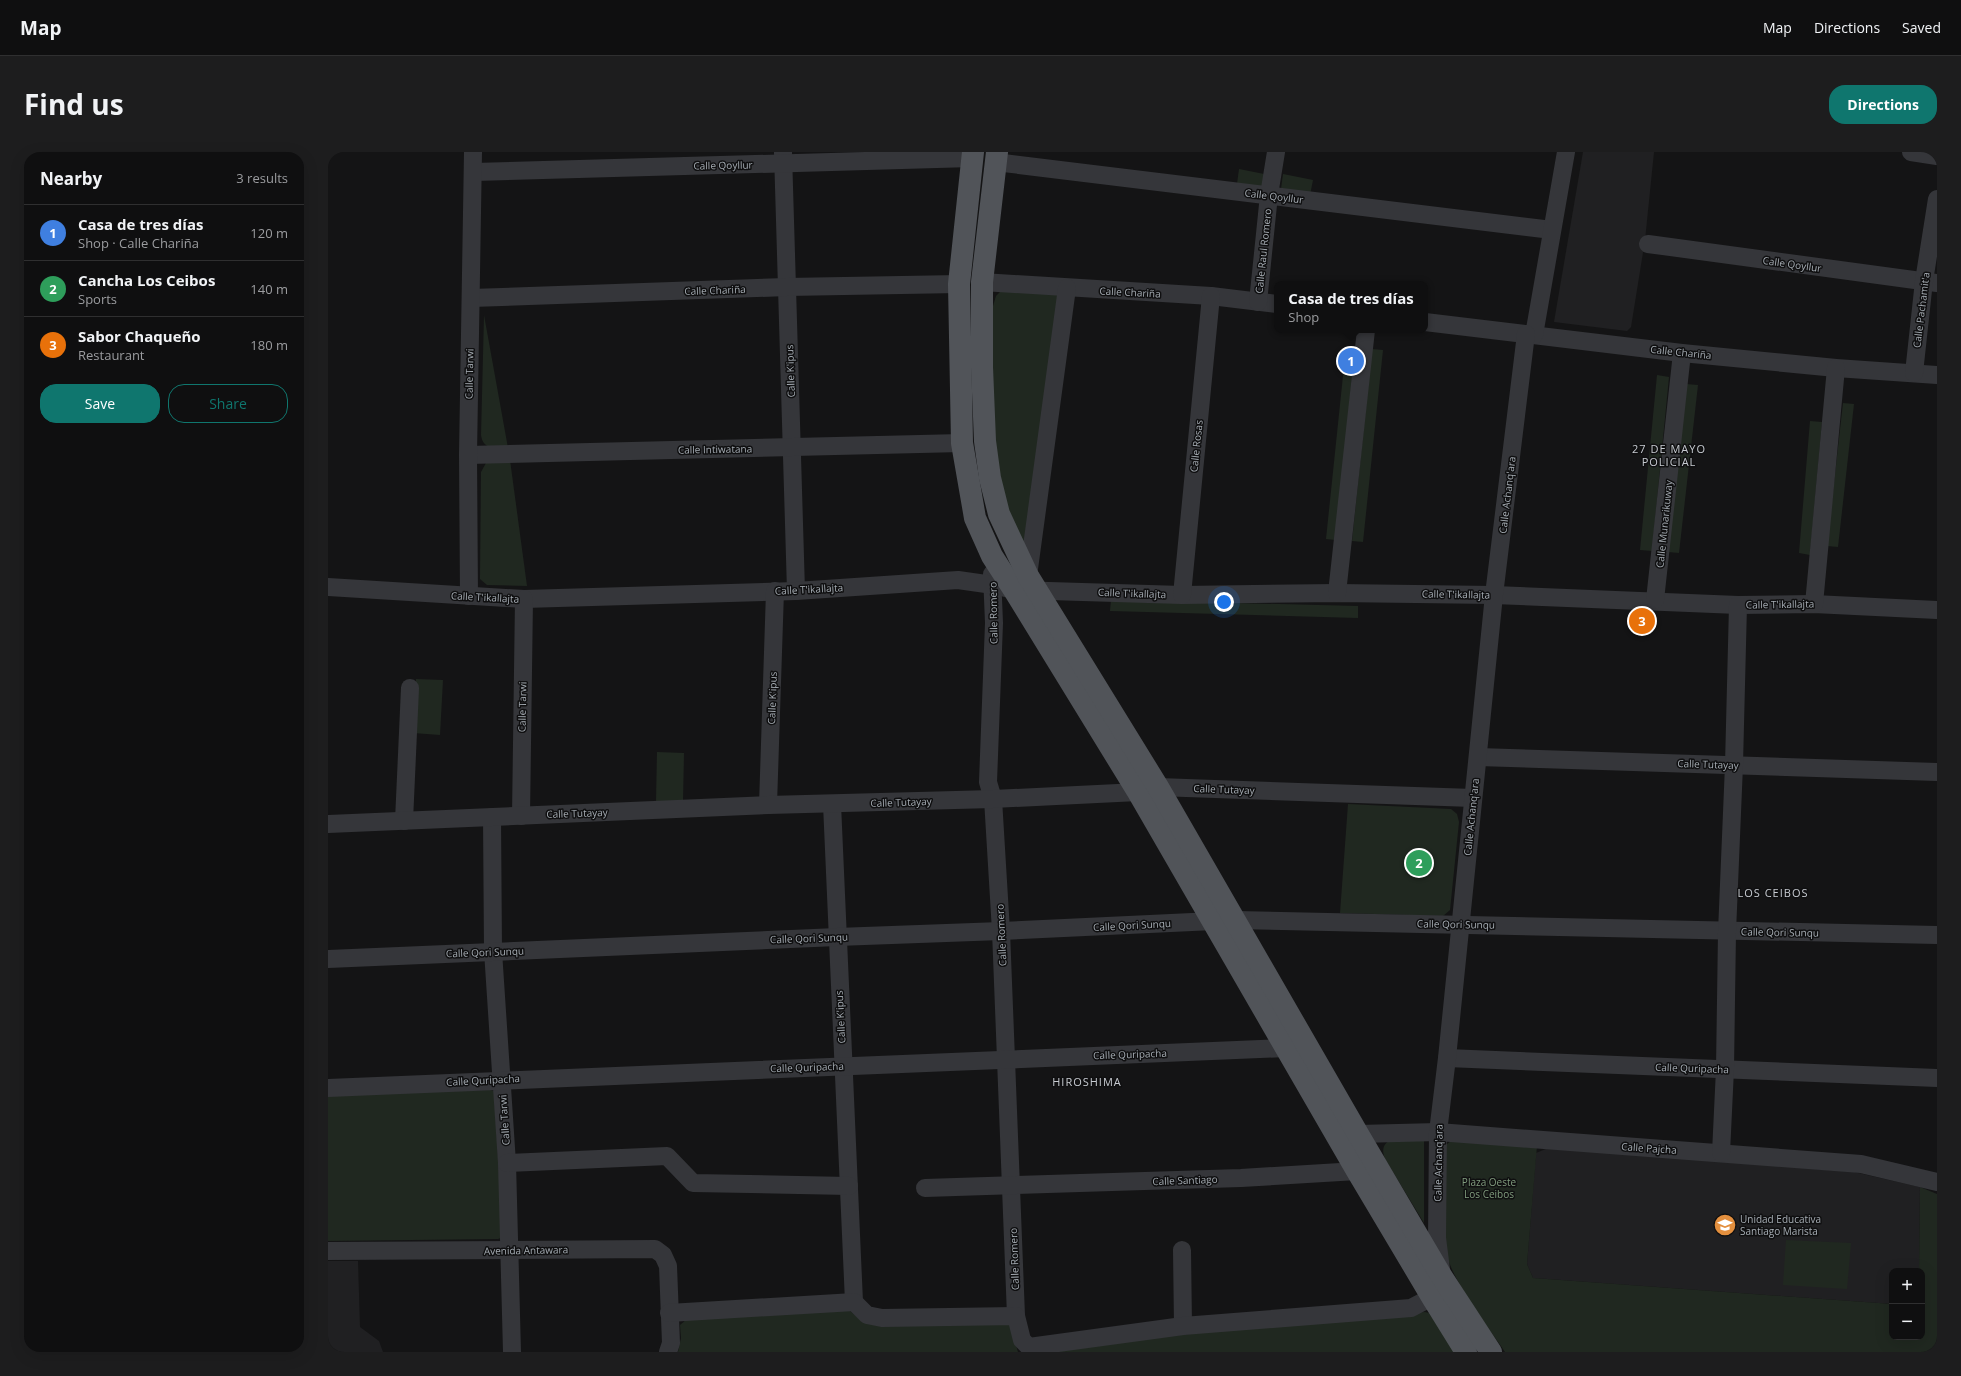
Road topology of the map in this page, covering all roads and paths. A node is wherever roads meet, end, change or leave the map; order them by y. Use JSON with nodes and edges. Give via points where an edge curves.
{"nodes":[{"id":1,"x":473,"y":152,"type":"edge"},
{"id":2,"x":1276,"y":152,"type":"edge"},
{"id":3,"x":1566,"y":152,"type":"edge"},
{"id":4,"x":1911,"y":152,"type":"edge"},
{"id":5,"x":972,"y":155,"type":"edge"},
{"id":6,"x":1937,"y":156,"type":"edge"},
{"id":7,"x":996,"y":157,"type":"edge"},
{"id":8,"x":784,"y":158,"type":"edge"},
{"id":9,"x":474,"y":172,"type":"junction"},
{"id":10,"x":1269,"y":195,"type":"junction"},
{"id":11,"x":1937,"y":199,"type":"edge"},
{"id":12,"x":1552,"y":230,"type":"junction"},
{"id":13,"x":1648,"y":244,"type":"dead end"},
{"id":14,"x":982,"y":282,"type":"junction"},
{"id":15,"x":1931,"y":282,"type":"edge"},
{"id":16,"x":959,"y":284,"type":"junction"},
{"id":17,"x":787,"y":287,"type":"junction"},
{"id":18,"x":1067,"y":288,"type":"junction"},
{"id":19,"x":1211,"y":296,"type":"junction"},
{"id":20,"x":471,"y":298,"type":"junction"},
{"id":21,"x":1258,"y":302,"type":"junction"},
{"id":22,"x":1274,"y":304,"type":"edge"},
{"id":23,"x":1428,"y":322,"type":"edge"},
{"id":24,"x":1366,"y":333,"type":"edge"},
{"id":25,"x":1530,"y":335,"type":"junction"},
{"id":26,"x":1682,"y":352,"type":"junction"},
{"id":27,"x":1836,"y":368,"type":"junction"},
{"id":28,"x":1914,"y":373,"type":"junction"},
{"id":29,"x":1937,"y":375,"type":"edge"},
{"id":30,"x":962,"y":443,"type":"junction"},
{"id":31,"x":792,"y":447,"type":"junction"},
{"id":32,"x":468,"y":455,"type":"junction"},
{"id":33,"x":992,"y":556,"type":"junction"},
{"id":34,"x":993,"y":585,"type":"junction"},
{"id":35,"x":1026,"y":585,"type":"junction"},
{"id":36,"x":328,"y":587,"type":"edge"},
{"id":37,"x":775,"y":591,"type":"junction"},
{"id":38,"x":796,"y":591,"type":"junction"},
{"id":39,"x":1337,"y":593,"type":"junction"},
{"id":40,"x":1182,"y":595,"type":"junction"},
{"id":41,"x":1494,"y":595,"type":"junction"},
{"id":42,"x":469,"y":596,"type":"junction"},
{"id":43,"x":524,"y":599,"type":"junction"},
{"id":44,"x":1656,"y":600,"type":"junction"},
{"id":45,"x":1814,"y":604,"type":"junction"},
{"id":46,"x":1738,"y":605,"type":"junction"},
{"id":47,"x":1937,"y":610,"type":"edge"},
{"id":48,"x":410,"y":688,"type":"dead end"},
{"id":49,"x":1478,"y":757,"type":"junction"},
{"id":50,"x":1734,"y":765,"type":"junction"},
{"id":51,"x":1937,"y":772,"type":"edge"},
{"id":52,"x":1148,"y":790,"type":"junction"},
{"id":53,"x":1473,"y":798,"type":"junction"},
{"id":54,"x":993,"y":799,"type":"junction"},
{"id":55,"x":832,"y":804,"type":"junction"},
{"id":56,"x":768,"y":805,"type":"junction"},
{"id":57,"x":521,"y":816,"type":"junction"},
{"id":58,"x":492,"y":817,"type":"junction"},
{"id":59,"x":404,"y":820,"type":"junction"},
{"id":60,"x":328,"y":824,"type":"edge"},
{"id":61,"x":1235,"y":920,"type":"junction"},
{"id":62,"x":1211,"y":922,"type":"junction"},
{"id":63,"x":1460,"y":924,"type":"junction"},
{"id":64,"x":1002,"y":931,"type":"junction"},
{"id":65,"x":1727,"y":932,"type":"junction"},
{"id":66,"x":1937,"y":935,"type":"edge"},
{"id":67,"x":837,"y":937,"type":"junction"},
{"id":68,"x":493,"y":951,"type":"junction"},
{"id":69,"x":328,"y":958,"type":"edge"},
{"id":70,"x":1286,"y":1048,"type":"junction"},
{"id":71,"x":1447,"y":1058,"type":"junction"},
{"id":72,"x":1005,"y":1059,"type":"junction"},
{"id":73,"x":843,"y":1066,"type":"junction"},
{"id":74,"x":1725,"y":1069,"type":"junction"},
{"id":75,"x":1937,"y":1078,"type":"edge"},
{"id":76,"x":501,"y":1079,"type":"junction"},
{"id":77,"x":328,"y":1088,"type":"edge"},
{"id":78,"x":1438,"y":1132,"type":"junction"},
{"id":79,"x":1358,"y":1134,"type":"junction"},
{"id":80,"x":1721,"y":1153,"type":"junction"},
{"id":81,"x":507,"y":1163,"type":"junction"},
{"id":82,"x":1357,"y":1171,"type":"junction"},
{"id":83,"x":1937,"y":1182,"type":"edge"},
{"id":84,"x":849,"y":1186,"type":"junction"},
{"id":85,"x":1012,"y":1186,"type":"junction"},
{"id":86,"x":925,"y":1188,"type":"dead end"},
{"id":87,"x":510,"y":1250,"type":"junction"},
{"id":88,"x":1182,"y":1250,"type":"dead end"},
{"id":89,"x":328,"y":1251,"type":"edge"},
{"id":90,"x":1442,"y":1277,"type":"junction"},
{"id":91,"x":1432,"y":1298,"type":"junction"},
{"id":92,"x":854,"y":1302,"type":"junction"},
{"id":93,"x":669,"y":1313,"type":"junction"},
{"id":94,"x":1016,"y":1316,"type":"junction"},
{"id":95,"x":1183,"y":1326,"type":"junction"},
{"id":96,"x":512,"y":1352,"type":"edge"},
{"id":97,"x":668,"y":1352,"type":"edge"},
{"id":98,"x":1466,"y":1352,"type":"edge"},
{"id":99,"x":1491,"y":1352,"type":"edge"}],
"edges":[{"from":1,"to":9,"type":"street","name":"Calle Tarwi"},
{"from":2,"to":10,"type":"street","name":"Calle Raul Romero"},
{"from":3,"to":12,"type":"street","name":"Calle Achanq'ara"},
{"from":4,"to":6,"type":"street"},
{"from":5,"to":8,"type":"street","name":"Calle Qoyllur"},
{"from":5,"to":16,"type":"main road"},
{"from":7,"to":10,"type":"street","name":"Calle Qoyllur"},
{"from":7,"to":14,"type":"main road"},
{"from":8,"to":9,"type":"street","name":"Calle Qoyllur"},
{"from":8,"to":17,"type":"street","name":"Calle K'ipus"},
{"from":9,"to":20,"type":"street","name":"Calle Tarwi"},
{"from":10,"to":12,"type":"street","name":"Calle Qoyllur"},
{"from":10,"to":21,"type":"street","name":"Calle Raul Romero"},
{"from":11,"to":15,"type":"street","name":"Calle Pachamit'a"},
{"from":12,"to":25,"type":"street","name":"Calle Achanq'ara"},
{"from":13,"to":15,"type":"street","name":"Calle Qoyllur"},
{"from":14,"to":18,"type":"street","name":"Calle Chariña"},
{"from":14,"to":35,"type":"main road","via":[[985,441],[990,478],[999,514]]},
{"from":15,"to":28,"type":"street","name":"Calle Pachamit'a"},
{"from":16,"to":17,"type":"street","name":"Calle Chariña"},
{"from":16,"to":30,"type":"main road"},
{"from":17,"to":20,"type":"street","name":"Calle Chariña"},
{"from":17,"to":31,"type":"street","name":"Calle K'ipus"},
{"from":18,"to":19,"type":"street","name":"Calle Chariña"},
{"from":18,"to":35,"type":"street"},
{"from":19,"to":21,"type":"street","name":"Calle Chariña"},
{"from":19,"to":40,"type":"street","name":"Calle Rosas"},
{"from":20,"to":32,"type":"street","name":"Calle Tarwi"},
{"from":21,"to":22,"type":"street","name":"Calle Chariña"},
{"from":23,"to":25,"type":"street","name":"Calle Chariña"},
{"from":24,"to":39,"type":"street"},
{"from":25,"to":26,"type":"street","name":"Calle Chariña"},
{"from":25,"to":41,"type":"street","name":"Calle Achanq'ara"},
{"from":26,"to":27,"type":"street","name":"Calle Chariña"},
{"from":26,"to":44,"type":"street","name":"Calle Munarikuway"},
{"from":27,"to":28,"type":"street","name":"Calle Chariña"},
{"from":27,"to":45,"type":"street"},
{"from":28,"to":29,"type":"street","name":"Calle Chariña"},
{"from":30,"to":31,"type":"street","name":"Calle Intiwatana"},
{"from":30,"to":33,"type":"main road","via":[[975,518]]},
{"from":31,"to":32,"type":"street","name":"Calle Intiwatana"},
{"from":31,"to":38,"type":"street","name":"Calle K'ipus"},
{"from":32,"to":42,"type":"street","name":"Calle Tarwi"},
{"from":33,"to":34,"type":"street","name":"Calle Romero"},
{"from":33,"to":35,"type":"main road"},
{"from":34,"to":35,"type":"street","name":"Calle T'ikallajta"},
{"from":34,"to":38,"type":"street","name":"Calle T'ikallajta","via":[[958,580]]},
{"from":34,"to":54,"type":"street","name":"Calle Romero","via":[[988,782]]},
{"from":35,"to":40,"type":"street","name":"Calle T'ikallajta"},
{"from":35,"to":52,"type":"main road"},
{"from":36,"to":42,"type":"street","name":"Calle T'ikallajta"},
{"from":37,"to":38,"type":"street","name":"Calle T'ikallajta"},
{"from":37,"to":43,"type":"street","name":"Calle T'ikallajta"},
{"from":37,"to":56,"type":"street","name":"Calle K'ipus"},
{"from":39,"to":40,"type":"street","name":"Calle T'ikallajta"},
{"from":39,"to":41,"type":"street","name":"Calle T'ikallajta"},
{"from":41,"to":44,"type":"street","name":"Calle T'ikallajta"},
{"from":41,"to":49,"type":"street","name":"Calle Achanq'ara"},
{"from":42,"to":43,"type":"street","name":"Calle T'ikallajta"},
{"from":43,"to":57,"type":"street","name":"Calle Tarwi"},
{"from":44,"to":46,"type":"street","name":"Calle T'ikallajta"},
{"from":45,"to":46,"type":"street","name":"Calle T'ikallajta"},
{"from":45,"to":47,"type":"street","name":"Calle T'ikallajta"},
{"from":46,"to":50,"type":"street"},
{"from":48,"to":59,"type":"street"},
{"from":49,"to":50,"type":"street","name":"Calle Tutayay"},
{"from":49,"to":53,"type":"street","name":"Calle Achanq'ara"},
{"from":50,"to":51,"type":"street","name":"Calle Tutayay"},
{"from":50,"to":65,"type":"street"},
{"from":52,"to":53,"type":"street","name":"Calle Tutayay"},
{"from":52,"to":54,"type":"street","name":"Calle Tutayay"},
{"from":52,"to":61,"type":"main road"},
{"from":52,"to":62,"type":"main road"},
{"from":53,"to":63,"type":"street","name":"Calle Achanq'ara"},
{"from":54,"to":55,"type":"street","name":"Calle Tutayay"},
{"from":54,"to":64,"type":"street","name":"Calle Romero"},
{"from":55,"to":56,"type":"street","name":"Calle Tutayay"},
{"from":55,"to":67,"type":"street","name":"Calle K'ipus"},
{"from":56,"to":57,"type":"street","name":"Calle Tutayay"},
{"from":57,"to":58,"type":"street","name":"Calle Tutayay"},
{"from":58,"to":59,"type":"street","name":"Calle Tutayay"},
{"from":58,"to":68,"type":"street","name":"Calle Tarwi"},
{"from":59,"to":60,"type":"street","name":"Calle Tutayay"},
{"from":61,"to":62,"type":"street","name":"Calle Qori Sunqu"},
{"from":61,"to":63,"type":"street","name":"Calle Qori Sunqu"},
{"from":61,"to":79,"type":"main road"},
{"from":62,"to":64,"type":"street","name":"Calle Qori Sunqu"},
{"from":62,"to":70,"type":"main road"},
{"from":63,"to":65,"type":"street","name":"Calle Qori Sunqu"},
{"from":63,"to":71,"type":"street","name":"Calle Achanq'ara"},
{"from":64,"to":67,"type":"street","name":"Calle Qori Sunqu"},
{"from":64,"to":72,"type":"street","name":"Calle Romero"},
{"from":65,"to":66,"type":"street","name":"Calle Qori Sunqu"},
{"from":65,"to":74,"type":"street"},
{"from":67,"to":68,"type":"street","name":"Calle Qori Sunqu"},
{"from":67,"to":73,"type":"street","name":"Calle K'ipus"},
{"from":68,"to":69,"type":"street","name":"Calle Qori Sunqu"},
{"from":68,"to":76,"type":"street","name":"Calle Tarwi"},
{"from":70,"to":72,"type":"street","name":"Calle Quripacha"},
{"from":70,"to":82,"type":"main road"},
{"from":71,"to":74,"type":"street","name":"Calle Quripacha"},
{"from":71,"to":78,"type":"street","name":"Calle Achanq'ara"},
{"from":72,"to":73,"type":"street","name":"Calle Quripacha"},
{"from":72,"to":85,"type":"street","name":"Calle Romero"},
{"from":73,"to":76,"type":"street","name":"Calle Quripacha"},
{"from":73,"to":84,"type":"street","name":"Calle K'ipus"},
{"from":74,"to":75,"type":"street","name":"Calle Quripacha"},
{"from":74,"to":80,"type":"street"},
{"from":76,"to":77,"type":"street","name":"Calle Quripacha"},
{"from":76,"to":81,"type":"street","name":"Calle Tarwi"},
{"from":78,"to":79,"type":"street","name":"Calle Pajcha"},
{"from":78,"to":80,"type":"street","name":"Calle Pajcha"},
{"from":78,"to":90,"type":"street","name":"Calle Achanq'ara","via":[[1437,1238]]},
{"from":79,"to":90,"type":"main road"},
{"from":80,"to":83,"type":"street","name":"Calle Pajcha","via":[[1861,1164]]},
{"from":81,"to":84,"type":"street","via":[[667,1156],[693,1183]]},
{"from":81,"to":87,"type":"street","name":"Calle Tarwi"},
{"from":82,"to":85,"type":"street","name":"Calle Santiago"},
{"from":82,"to":91,"type":"main road"},
{"from":84,"to":92,"type":"street","name":"Calle K'ipus"},
{"from":85,"to":86,"type":"street","name":"Calle Santiago"},
{"from":85,"to":94,"type":"street","name":"Calle Romero"},
{"from":87,"to":89,"type":"street","name":"Avenida Antawara"},
{"from":87,"to":93,"type":"street","name":"Avenida Antawara","via":[[655,1249],[663,1255],[668,1266]]},
{"from":87,"to":96,"type":"street","name":"Calle Tarwi"},
{"from":88,"to":95,"type":"street"},
{"from":90,"to":91,"type":"street"},
{"from":90,"to":99,"type":"main road"},
{"from":91,"to":95,"type":"street","via":[[1411,1308]]},
{"from":91,"to":98,"type":"main road"},
{"from":92,"to":93,"type":"street"},
{"from":92,"to":94,"type":"street","via":[[867,1315],[882,1318]]},
{"from":93,"to":97,"type":"street","via":[[671,1343]]},
{"from":94,"to":95,"type":"street","name":"Calle Romero","via":[[1022,1340],[1029,1347]]}]}
